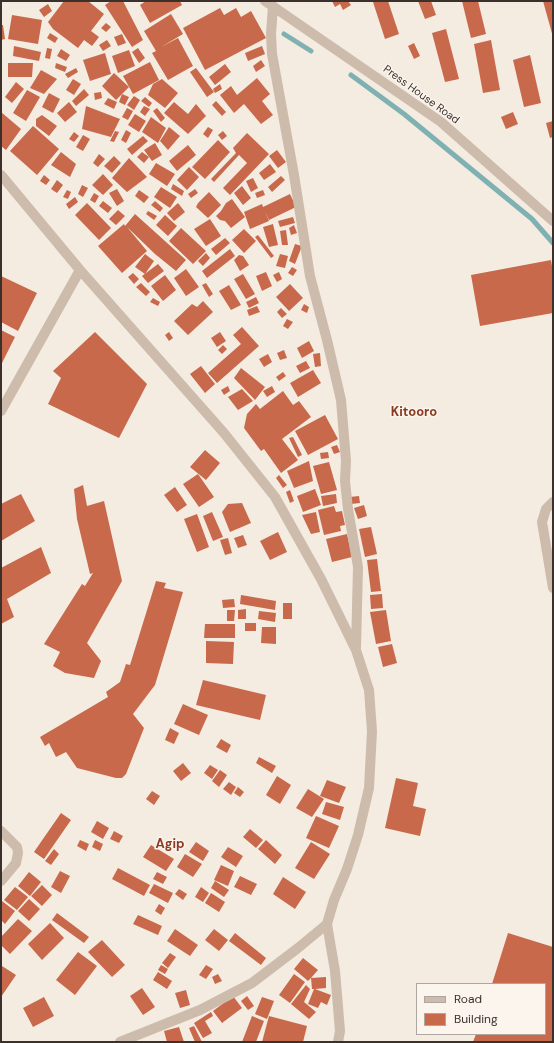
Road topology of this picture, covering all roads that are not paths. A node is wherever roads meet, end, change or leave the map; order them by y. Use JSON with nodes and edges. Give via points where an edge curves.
{"nodes":[{"id":1,"x":269,"y":4,"type":"edge"},
{"id":2,"x":1,"y":175,"type":"edge"},
{"id":3,"x":553,"y":221,"type":"edge"},
{"id":4,"x":80,"y":270,"type":"junction"},
{"id":5,"x":1,"y":411,"type":"edge"},
{"id":6,"x":553,"y":502,"type":"edge"},
{"id":7,"x":553,"y":588,"type":"edge"},
{"id":8,"x":356,"y":650,"type":"junction"},
{"id":9,"x":1,"y":831,"type":"edge"},
{"id":10,"x":1,"y":882,"type":"edge"},
{"id":11,"x":327,"y":924,"type":"junction"},
{"id":12,"x":120,"y":1042,"type":"edge"},
{"id":13,"x":338,"y":1042,"type":"edge"}],
"edges":[{"from":1,"to":3,"type":"street","name":"Press House Road","via":[[441,122]]},
{"from":1,"to":8,"type":"street","via":[[272,54],[310,276],[341,400],[345,481],[358,567]]},
{"from":2,"to":4,"type":"street"},
{"from":4,"to":5,"type":"street"},
{"from":4,"to":8,"type":"street","via":[[224,433],[275,497],[321,578]]},
{"from":6,"to":7,"type":"street","via":[[546,509],[542,522]]},
{"from":8,"to":11,"type":"street","via":[[369,690],[372,731],[368,788],[358,835]]},
{"from":9,"to":10,"type":"street","via":[[17,847],[18,853],[16,863]]},
{"from":11,"to":12,"type":"street","via":[[252,983],[200,1010]]},
{"from":11,"to":13,"type":"street","via":[[335,971],[340,1030]]}]}
